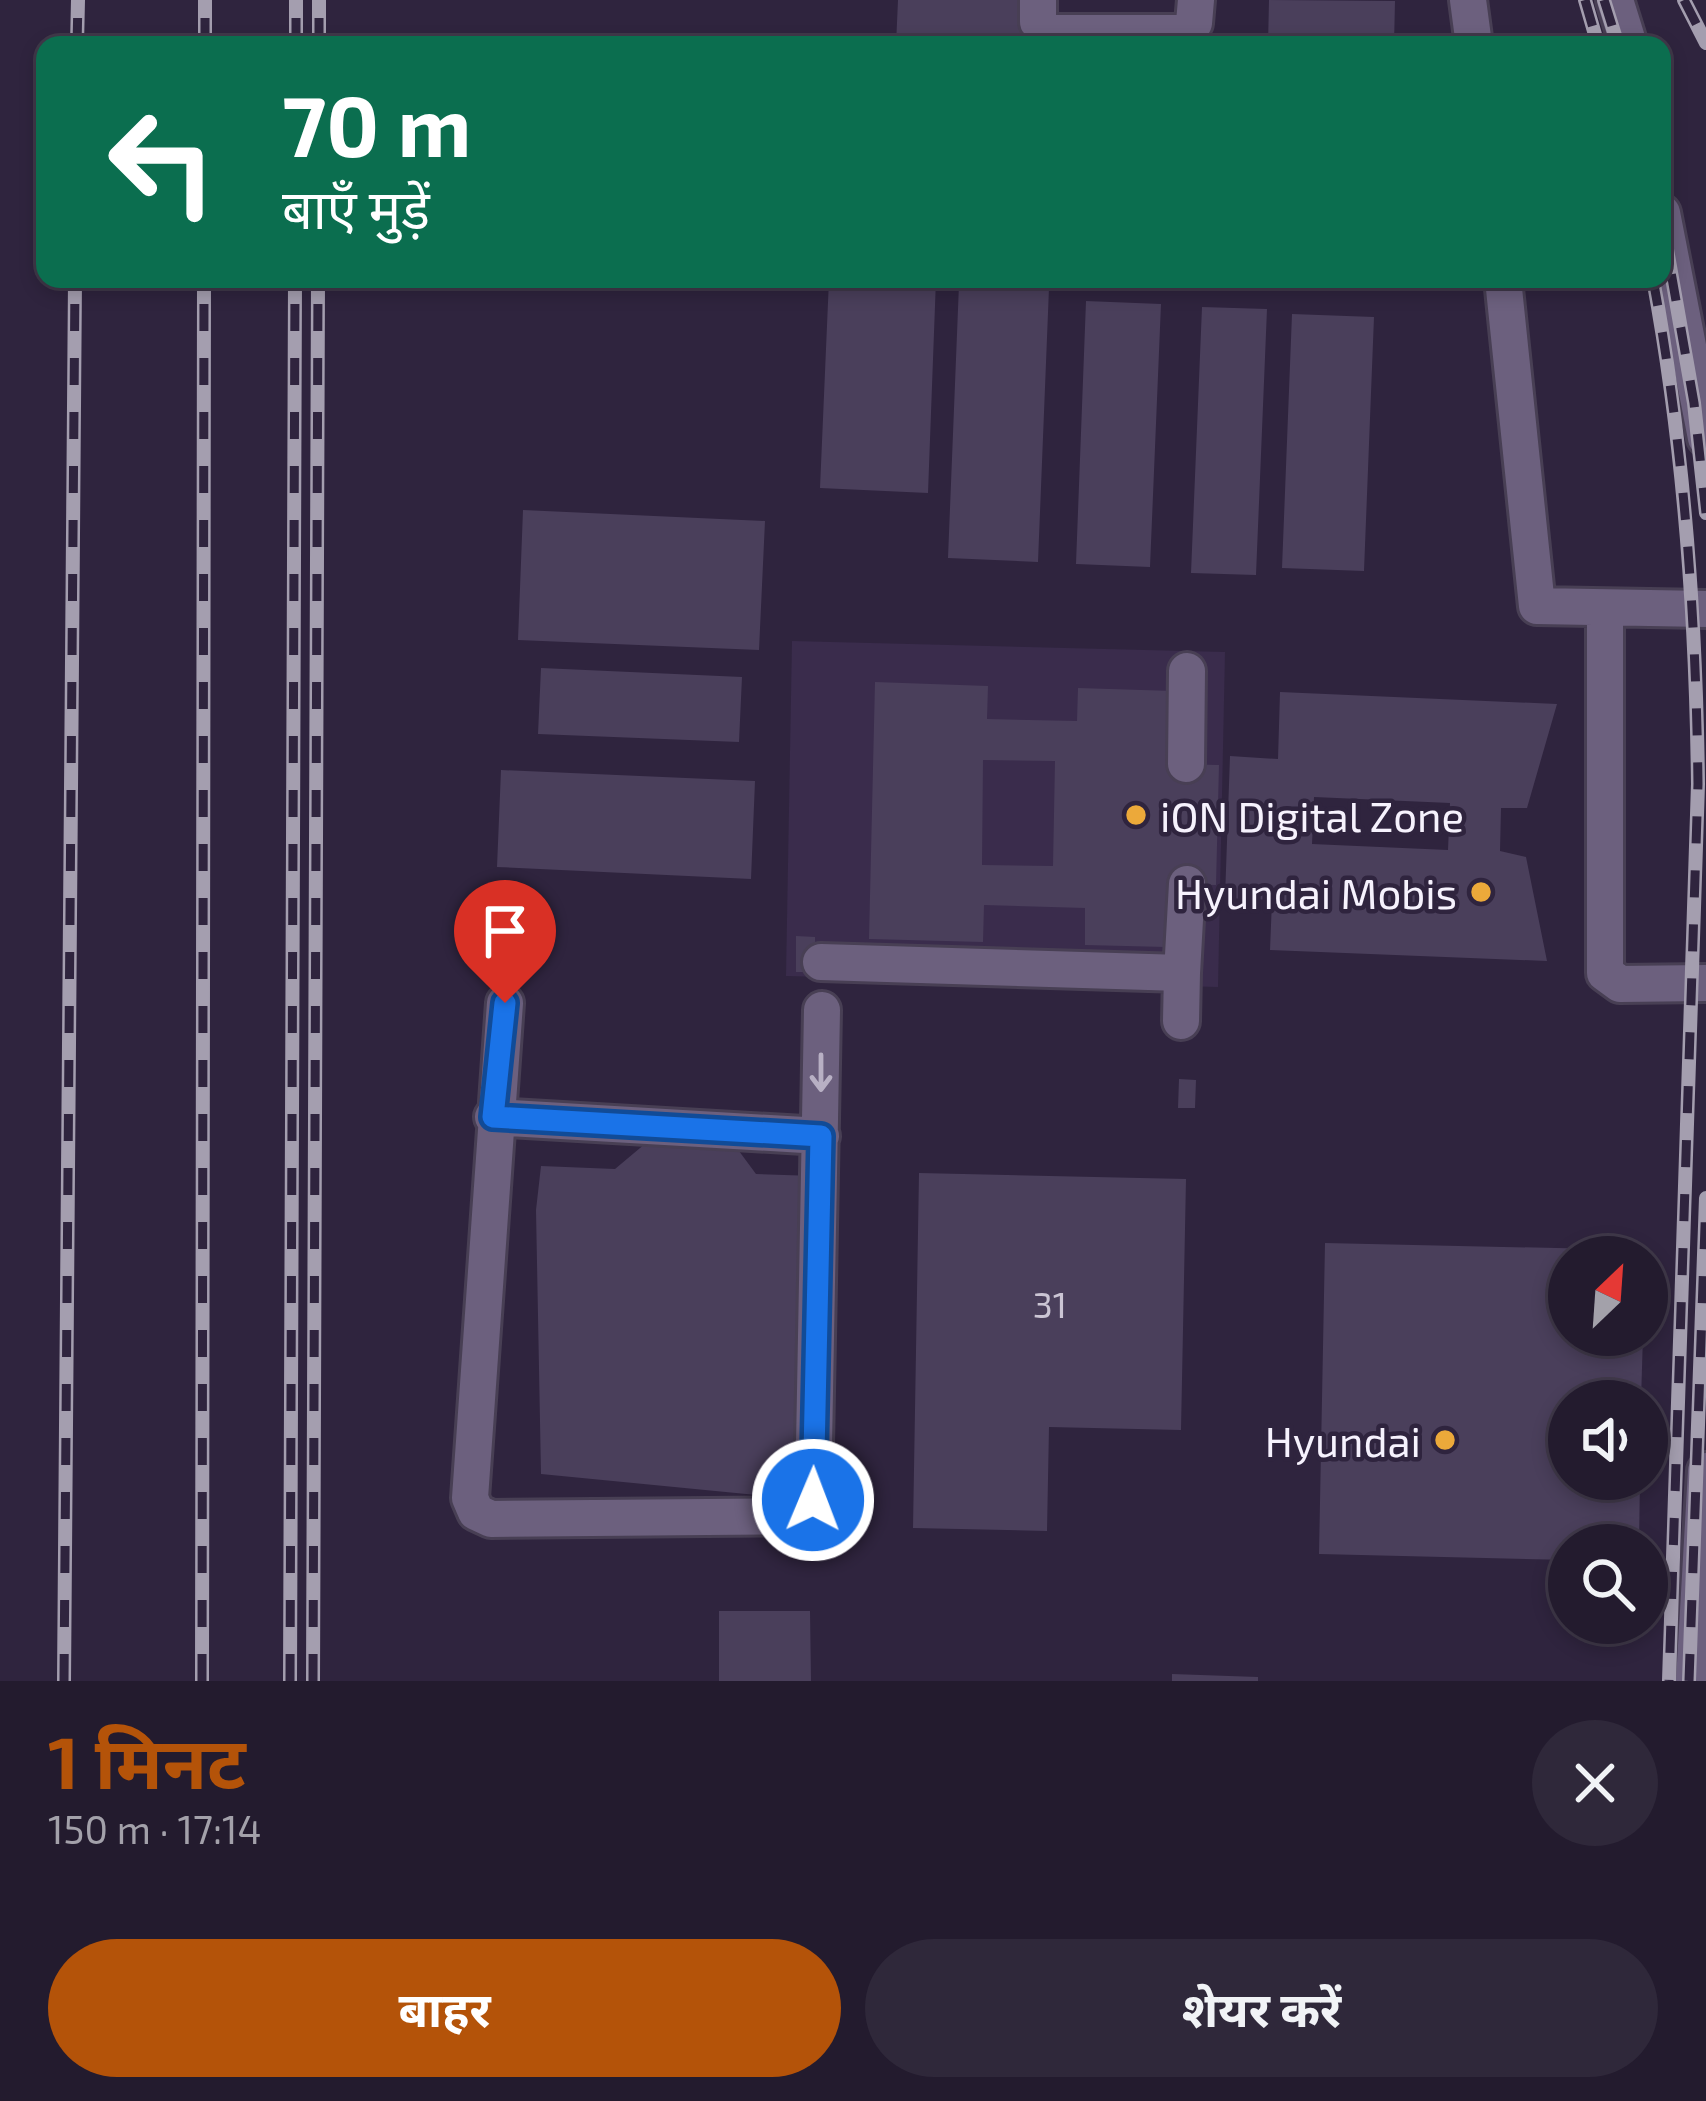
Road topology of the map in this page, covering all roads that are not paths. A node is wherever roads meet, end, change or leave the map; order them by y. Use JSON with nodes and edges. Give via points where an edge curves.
{"nodes":[{"id":1,"x":1038,"y":0,"type":"edge"},
{"id":2,"x":1196,"y":0,"type":"edge"},
{"id":3,"x":1468,"y":0,"type":"edge"},
{"id":4,"x":1615,"y":0,"type":"edge"},
{"id":5,"x":1473,"y":36,"type":"edge"},
{"id":6,"x":1626,"y":36,"type":"edge"},
{"id":7,"x":1671,"y":259,"type":"edge"},
{"id":8,"x":1504,"y":288,"type":"edge"},
{"id":9,"x":1706,"y":438,"type":"edge"},
{"id":10,"x":1618,"y":609,"type":"junction"},
{"id":11,"x":1706,"y":609,"type":"edge"},
{"id":12,"x":1187,"y":671,"type":"dead end"},
{"id":13,"x":1186,"y":764,"type":"dead end"},
{"id":14,"x":1187,"y":884,"type":"dead end"},
{"id":15,"x":821,"y":962,"type":"dead end"},
{"id":16,"x":1182,"y":973,"type":"junction"},
{"id":17,"x":1706,"y":983,"type":"edge"},
{"id":18,"x":505,"y":1003,"type":"dead end"},
{"id":19,"x":821,"y":1010,"type":"dead end"},
{"id":20,"x":1181,"y":1021,"type":"dead end"},
{"id":21,"x":493,"y":1117,"type":"junction"},
{"id":22,"x":821,"y":1136,"type":"junction"},
{"id":23,"x":1706,"y":1471,"type":"edge"},
{"id":24,"x":1694,"y":1681,"type":"edge"}],
"edges":[{"from":1,"to":2,"type":"street","via":[[1038,22],[1048,33],[1186,33]]},
{"from":3,"to":5,"type":"street"},
{"from":4,"to":6,"type":"street"},
{"from":7,"to":9,"type":"street"},
{"from":8,"to":10,"type":"street","via":[[1537,606]]},
{"from":10,"to":11,"type":"street"},
{"from":10,"to":17,"type":"street","via":[[1605,973],[1620,984]]},
{"from":12,"to":13,"type":"street"},
{"from":14,"to":16,"type":"street"},
{"from":15,"to":16,"type":"street"},
{"from":16,"to":20,"type":"street"},
{"from":18,"to":21,"type":"street"},
{"from":19,"to":22,"type":"street","one_way":true},
{"from":21,"to":22,"type":"street"},
{"from":21,"to":22,"type":"street","via":[[470,1498],[476,1513],[491,1520],[807,1516]]},
{"from":23,"to":24,"type":"street"}]}
